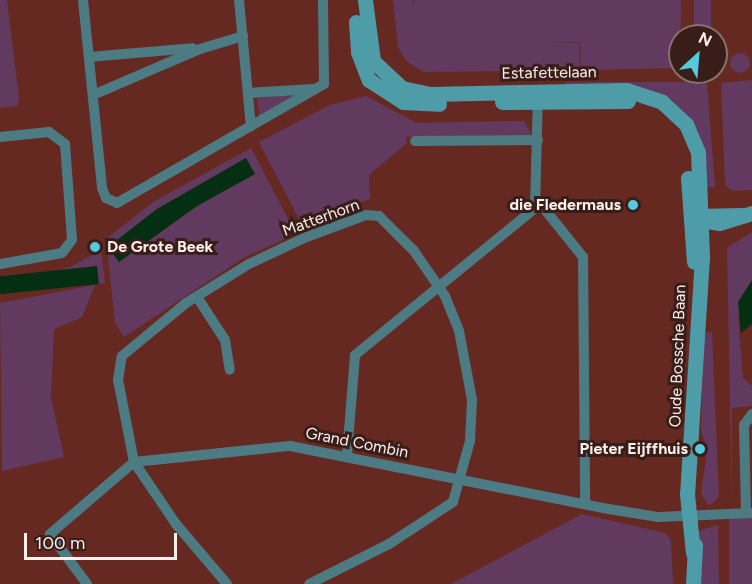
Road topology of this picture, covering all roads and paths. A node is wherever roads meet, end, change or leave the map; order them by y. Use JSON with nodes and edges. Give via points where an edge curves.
{"nodes":[{"id":1,"x":83,"y":0,"type":"edge"},
{"id":2,"x":239,"y":0,"type":"edge"},
{"id":3,"x":323,"y":0,"type":"edge"},
{"id":4,"x":355,"y":0,"type":"edge"},
{"id":5,"x":365,"y":0,"type":"edge"},
{"id":6,"x":243,"y":36,"type":"junction"},
{"id":7,"x":200,"y":48,"type":"junction"},
{"id":8,"x":89,"y":57,"type":"junction"},
{"id":9,"x":317,"y":89,"type":"junction"},
{"id":10,"x":248,"y":93,"type":"junction"},
{"id":11,"x":93,"y":95,"type":"junction"},
{"id":12,"x":538,"y":97,"type":"junction"},
{"id":13,"x":251,"y":126,"type":"junction"},
{"id":14,"x":0,"y":137,"type":"edge"},
{"id":15,"x":538,"y":140,"type":"junction"},
{"id":16,"x":415,"y":141,"type":"dead end"},
{"id":17,"x":538,"y":201,"type":"junction"},
{"id":18,"x":749,"y":214,"type":"edge"},
{"id":19,"x":697,"y":218,"type":"junction"},
{"id":20,"x":1,"y":263,"type":"edge"},
{"id":21,"x":438,"y":285,"type":"junction"},
{"id":22,"x":197,"y":297,"type":"junction"},
{"id":23,"x":230,"y":370,"type":"dead end"},
{"id":24,"x":752,"y":414,"type":"edge"},
{"id":25,"x":346,"y":455,"type":"junction"},
{"id":26,"x":134,"y":462,"type":"junction"},
{"id":27,"x":461,"y":479,"type":"junction"},
{"id":28,"x":585,"y":504,"type":"junction"},
{"id":29,"x":749,"y":513,"type":"edge"},
{"id":30,"x":692,"y":516,"type":"junction"},
{"id":31,"x":87,"y":584,"type":"edge"},
{"id":32,"x":227,"y":584,"type":"edge"},
{"id":33,"x":309,"y":584,"type":"edge"},
{"id":34,"x":693,"y":584,"type":"edge"}],
"edges":[{"from":1,"to":8,"type":"street"},
{"from":2,"to":6,"type":"street"},
{"from":3,"to":9,"type":"street","via":[[324,84]]},
{"from":4,"to":12,"type":"street","name":"Estafettelaan","via":[[358,52],[378,89],[415,103]]},
{"from":5,"to":12,"type":"street","name":"Estafettelaan","via":[[369,49],[398,87],[430,94]]},
{"from":6,"to":7,"type":"street"},
{"from":6,"to":10,"type":"street"},
{"from":7,"to":8,"type":"street"},
{"from":7,"to":11,"type":"street"},
{"from":8,"to":11,"type":"street"},
{"from":9,"to":10,"type":"street"},
{"from":9,"to":13,"type":"street"},
{"from":10,"to":13,"type":"street"},
{"from":11,"to":13,"type":"street","via":[[102,188],[105,198],[117,203]]},
{"from":12,"to":15,"type":"street"},
{"from":12,"to":19,"type":"street","name":"Estafettelaan","via":[[626,100],[659,109],[679,129],[688,152]]},
{"from":14,"to":20,"type":"street","via":[[49,132],[65,144],[72,240],[62,253]]},
{"from":15,"to":16,"type":"street"},
{"from":15,"to":17,"type":"street"},
{"from":17,"to":21,"type":"street"},
{"from":17,"to":28,"type":"street","via":[[583,256]]},
{"from":18,"to":19,"type":"street"},
{"from":19,"to":30,"type":"street","name":"Oude Bossche Baan"},
{"from":21,"to":22,"type":"street","name":"Matterhorn","via":[[392,225],[366,215],[286,246]]},
{"from":21,"to":25,"type":"street","via":[[355,355]]},
{"from":21,"to":27,"type":"street","name":"Matterhorn","via":[[468,363],[472,411]]},
{"from":22,"to":23,"type":"street","via":[[225,340]]},
{"from":22,"to":26,"type":"street","name":"Matterhorn","via":[[122,356],[118,380]]},
{"from":24,"to":29,"type":"street","via":[[744,425]]},
{"from":25,"to":26,"type":"street","name":"Grand Combin","via":[[290,446]]},
{"from":25,"to":27,"type":"street","name":"Grand Combin"},
{"from":26,"to":31,"type":"street","via":[[54,527],[49,538]]},
{"from":26,"to":32,"type":"street","name":"Matterhorn","via":[[176,525]]},
{"from":27,"to":28,"type":"street","name":"Grand Combin"},
{"from":27,"to":33,"type":"street","name":"Matterhorn","via":[[453,502],[389,544]]},
{"from":28,"to":30,"type":"street","name":"Grand Combin"},
{"from":29,"to":30,"type":"street","name":"Grand Combin"},
{"from":30,"to":34,"type":"street","name":"Oude Bossche Baan"}]}
